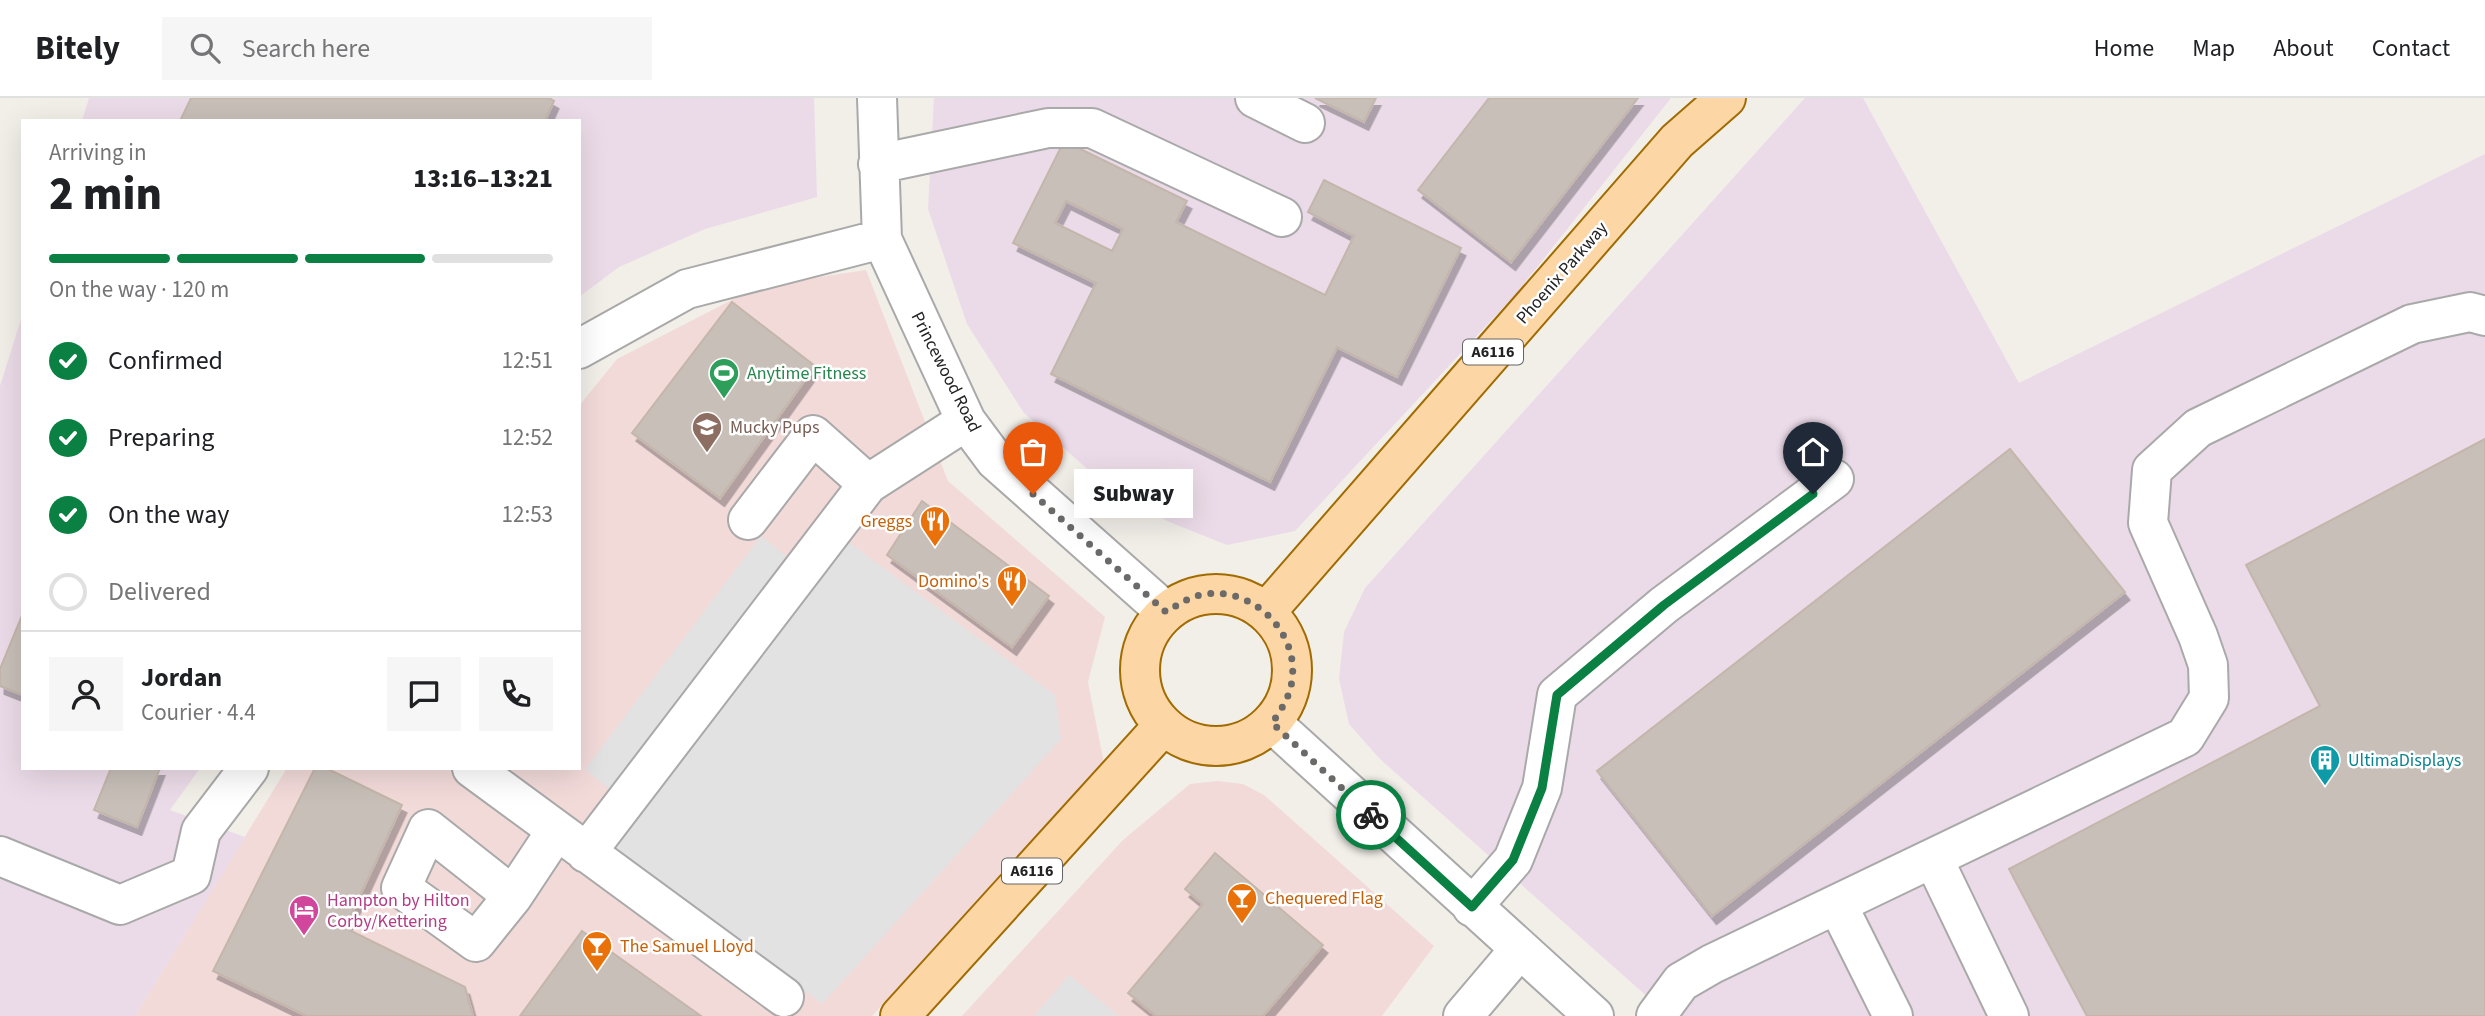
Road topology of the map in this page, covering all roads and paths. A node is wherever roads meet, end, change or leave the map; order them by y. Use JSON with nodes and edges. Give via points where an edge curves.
{"nodes":[{"id":1,"x":877,"y":98,"type":"edge"},
{"id":2,"x":1255,"y":98,"type":"edge"},
{"id":3,"x":1726,"y":98,"type":"edge"},
{"id":4,"x":1305,"y":123,"type":"dead end"},
{"id":5,"x":878,"y":164,"type":"junction"},
{"id":6,"x":1282,"y":217,"type":"dead end"},
{"id":7,"x":882,"y":239,"type":"junction"},
{"id":8,"x":2485,"y":316,"type":"edge"},
{"id":9,"x":581,"y":348,"type":"edge"},
{"id":10,"x":966,"y":421,"type":"junction"},
{"id":11,"x":1834,"y":479,"type":"dead end"},
{"id":12,"x":868,"y":484,"type":"junction"},
{"id":13,"x":748,"y":520,"type":"dead end"},
{"id":14,"x":1166,"y":612,"type":"junction"},
{"id":15,"x":1266,"y":612,"type":"junction"},
{"id":16,"x":1272,"y":723,"type":"junction"},
{"id":17,"x":1163,"y":726,"type":"junction"},
{"id":18,"x":247,"y":770,"type":"edge"},
{"id":19,"x":475,"y":770,"type":"edge"},
{"id":20,"x":571,"y":842,"type":"junction"},
{"id":21,"x":0,"y":856,"type":"edge"},
{"id":22,"x":1933,"y":858,"type":"junction"},
{"id":23,"x":513,"y":895,"type":"dead end"},
{"id":24,"x":1838,"y":904,"type":"junction"},
{"id":25,"x":1472,"y":907,"type":"junction"},
{"id":26,"x":1520,"y":950,"type":"junction"},
{"id":27,"x":784,"y":997,"type":"dead end"},
{"id":28,"x":900,"y":1016,"type":"edge"},
{"id":29,"x":1464,"y":1016,"type":"edge"},
{"id":30,"x":1594,"y":1016,"type":"edge"},
{"id":31,"x":1656,"y":1016,"type":"edge"},
{"id":32,"x":1893,"y":1016,"type":"edge"},
{"id":33,"x":2009,"y":1016,"type":"edge"}],
"edges":[{"from":1,"to":5,"type":"street","name":"Princewood Road"},
{"from":2,"to":4,"type":"street"},
{"from":3,"to":15,"type":"main road","name":"Phoenix Parkway","number":"A6116","via":[[1677,141]]},
{"from":5,"to":6,"type":"street","via":[[1048,128],[1092,128]]},
{"from":5,"to":7,"type":"street","name":"Princewood Road"},
{"from":7,"to":9,"type":"street","via":[[687,289]]},
{"from":7,"to":10,"type":"street","name":"Princewood Road"},
{"from":8,"to":22,"type":"street","via":[[2470,312],[2412,324],[2198,428],[2152,470],[2148,523],[2198,636],[2208,665],[2209,698],[2185,737]]},
{"from":10,"to":12,"type":"street"},
{"from":10,"to":14,"type":"street","name":"Princewood Road","via":[[995,460]]},
{"from":11,"to":25,"type":"street","via":[[1664,605],[1557,695],[1542,788],[1513,860]]},
{"from":12,"to":13,"type":"street","via":[[813,435]]},
{"from":12,"to":20,"type":"street"},
{"from":14,"to":15,"type":"main road","via":[[1205,594],[1248,600]]},
{"from":14,"to":17,"type":"main road","via":[[1149,631],[1140,655],[1139,681],[1147,706]]},
{"from":15,"to":16,"type":"main road","via":[[1282,631],[1291,654],[1293,679],[1286,703]]},
{"from":16,"to":17,"type":"main road","via":[[1252,738],[1230,746],[1206,747],[1183,740]]},
{"from":16,"to":25,"type":"street"},
{"from":17,"to":28,"type":"main road","number":"A6116"},
{"from":18,"to":21,"type":"street","via":[[201,831],[191,875],[120,905]]},
{"from":19,"to":20,"type":"street"},
{"from":20,"to":23,"type":"street"},
{"from":20,"to":27,"type":"street"},
{"from":22,"to":24,"type":"street"},
{"from":22,"to":33,"type":"street"},
{"from":24,"to":31,"type":"street","via":[[1681,982]]},
{"from":24,"to":32,"type":"street"},
{"from":25,"to":26,"type":"street"},
{"from":26,"to":29,"type":"street"},
{"from":26,"to":30,"type":"street"}]}
